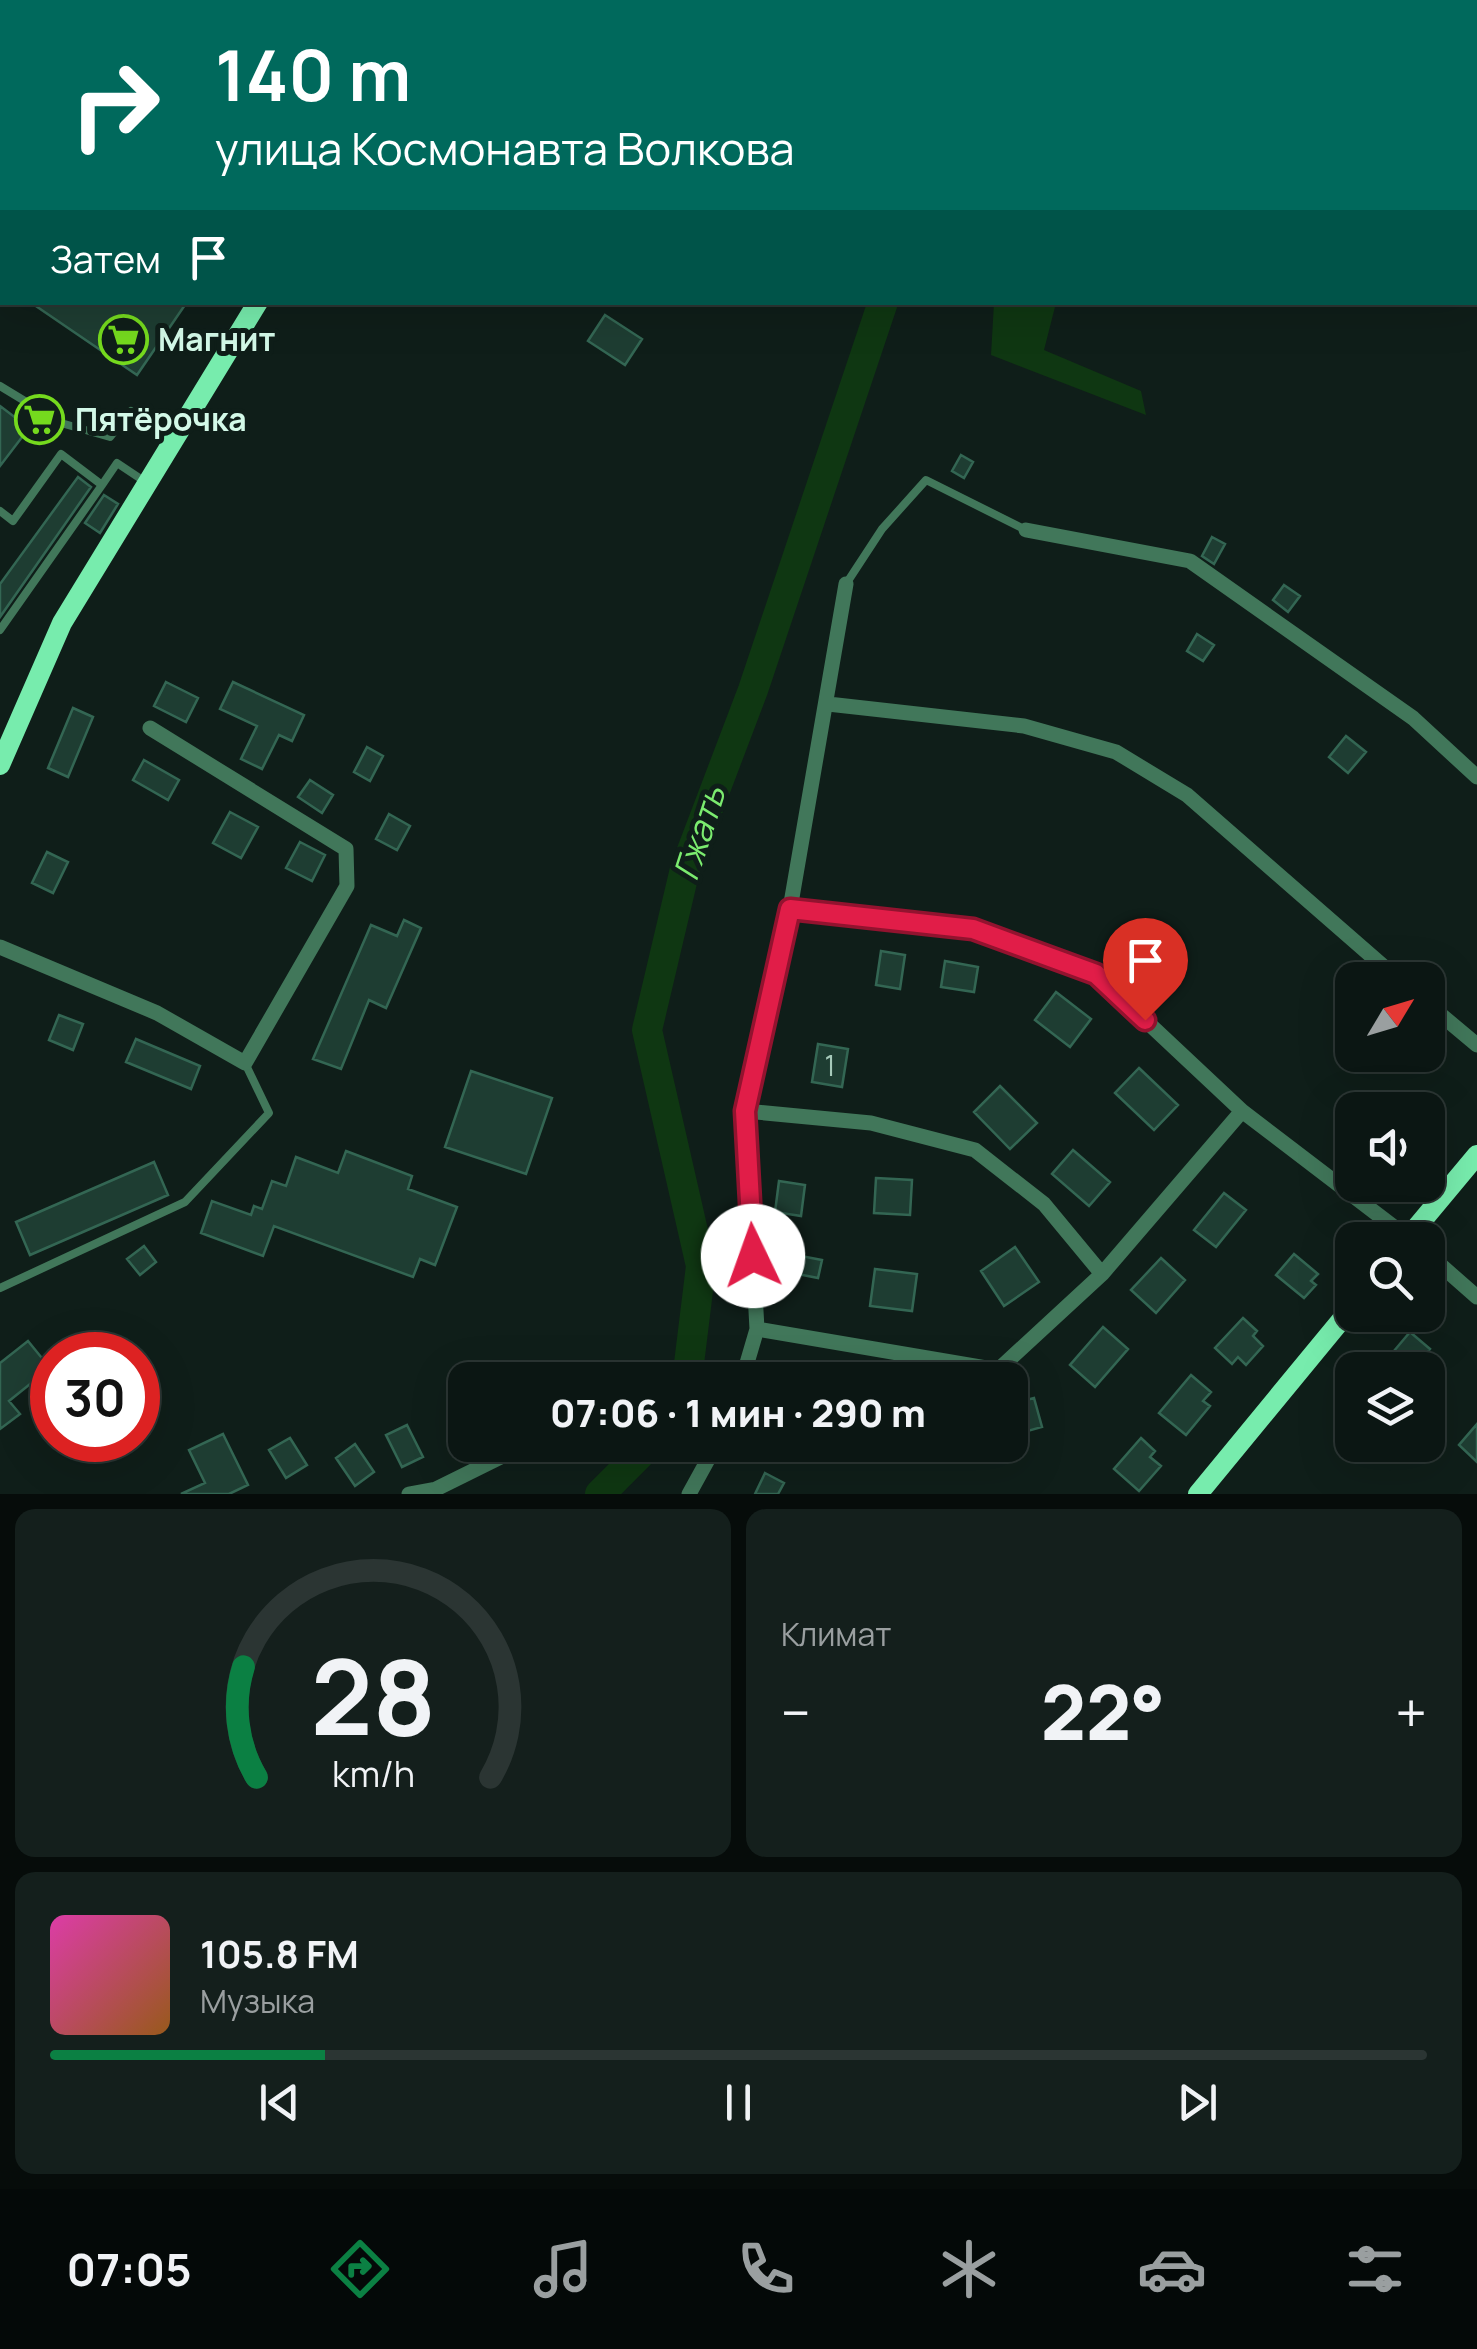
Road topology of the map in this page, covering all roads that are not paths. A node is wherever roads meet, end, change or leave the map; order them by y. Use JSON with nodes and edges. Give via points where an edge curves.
{"nodes":[{"id":1,"x":256,"y":305,"type":"edge"},
{"id":2,"x":0,"y":386,"type":"edge"},
{"id":3,"x":174,"y":440,"type":"junction"},
{"id":4,"x":148,"y":483,"type":"junction"},
{"id":5,"x":102,"y":484,"type":"junction"},
{"id":6,"x":0,"y":512,"type":"edge"},
{"id":7,"x":1026,"y":530,"type":"joint"},
{"id":8,"x":846,"y":584,"type":"joint"},
{"id":9,"x":0,"y":630,"type":"edge"},
{"id":10,"x":828,"y":704,"type":"junction"},
{"id":11,"x":9,"y":714,"type":"edge"},
{"id":12,"x":150,"y":728,"type":"dead end"},
{"id":13,"x":0,"y":765,"type":"edge"},
{"id":14,"x":1477,"y":777,"type":"edge"},
{"id":15,"x":790,"y":909,"type":"junction"},
{"id":16,"x":0,"y":946,"type":"edge"},
{"id":17,"x":1377,"y":962,"type":"edge"},
{"id":18,"x":1445,"y":1019,"type":"edge"},
{"id":19,"x":1477,"y":1046,"type":"edge"},
{"id":20,"x":246,"y":1063,"type":"junction"},
{"id":21,"x":745,"y":1111,"type":"junction"},
{"id":22,"x":1242,"y":1111,"type":"junction"},
{"id":23,"x":1477,"y":1155,"type":"edge"},
{"id":24,"x":1386,"y":1222,"type":"edge"},
{"id":25,"x":1422,"y":1222,"type":"edge"},
{"id":26,"x":1445,"y":1269,"type":"edge"},
{"id":27,"x":1102,"y":1274,"type":"junction"},
{"id":28,"x":0,"y":1288,"type":"edge"},
{"id":29,"x":1477,"y":1297,"type":"edge"},
{"id":30,"x":1335,"y":1327,"type":"edge"},
{"id":31,"x":757,"y":1329,"type":"junction"},
{"id":32,"x":747,"y":1362,"type":"edge"},
{"id":33,"x":491,"y":1462,"type":"edge"},
{"id":34,"x":707,"y":1462,"type":"edge"},
{"id":35,"x":409,"y":1494,"type":"edge"},
{"id":36,"x":689,"y":1494,"type":"edge"},
{"id":37,"x":1198,"y":1494,"type":"edge"}],
"edges":[{"from":1,"to":3,"type":"main road"},
{"from":2,"to":3,"type":"lane","via":[[61,423],[110,437],[131,410]]},
{"from":3,"to":4,"type":"main road"},
{"from":4,"to":5,"type":"lane","via":[[117,462]]},
{"from":4,"to":11,"type":"main road"},
{"from":5,"to":6,"type":"lane","via":[[61,454],[13,521]]},
{"from":5,"to":9,"type":"lane"},
{"from":7,"to":8,"type":"lane","via":[[926,480]]},
{"from":7,"to":14,"type":"street","via":[[1190,561],[1414,718]]},
{"from":8,"to":10,"type":"street"},
{"from":10,"to":15,"type":"street"},
{"from":10,"to":17,"type":"street","via":[[1024,726],[1116,752],[1186,795]]},
{"from":11,"to":13,"type":"main road"},
{"from":12,"to":20,"type":"street","via":[[346,849],[347,886]]},
{"from":15,"to":21,"type":"street"},
{"from":15,"to":22,"type":"street","via":[[973,929],[1096,974]]},
{"from":16,"to":20,"type":"street","via":[[157,1013]]},
{"from":18,"to":19,"type":"street"},
{"from":20,"to":28,"type":"lane","via":[[269,1113],[185,1202]]},
{"from":21,"to":27,"type":"street","via":[[871,1123],[974,1150],[1044,1204]]},
{"from":21,"to":31,"type":"street"},
{"from":22,"to":24,"type":"street"},
{"from":22,"to":27,"type":"street"},
{"from":23,"to":25,"type":"main road"},
{"from":26,"to":29,"type":"street"},
{"from":27,"to":31,"type":"street","via":[[998,1370]]},
{"from":30,"to":37,"type":"main road"},
{"from":31,"to":32,"type":"street"},
{"from":33,"to":35,"type":"street"},
{"from":34,"to":36,"type":"street"}]}
